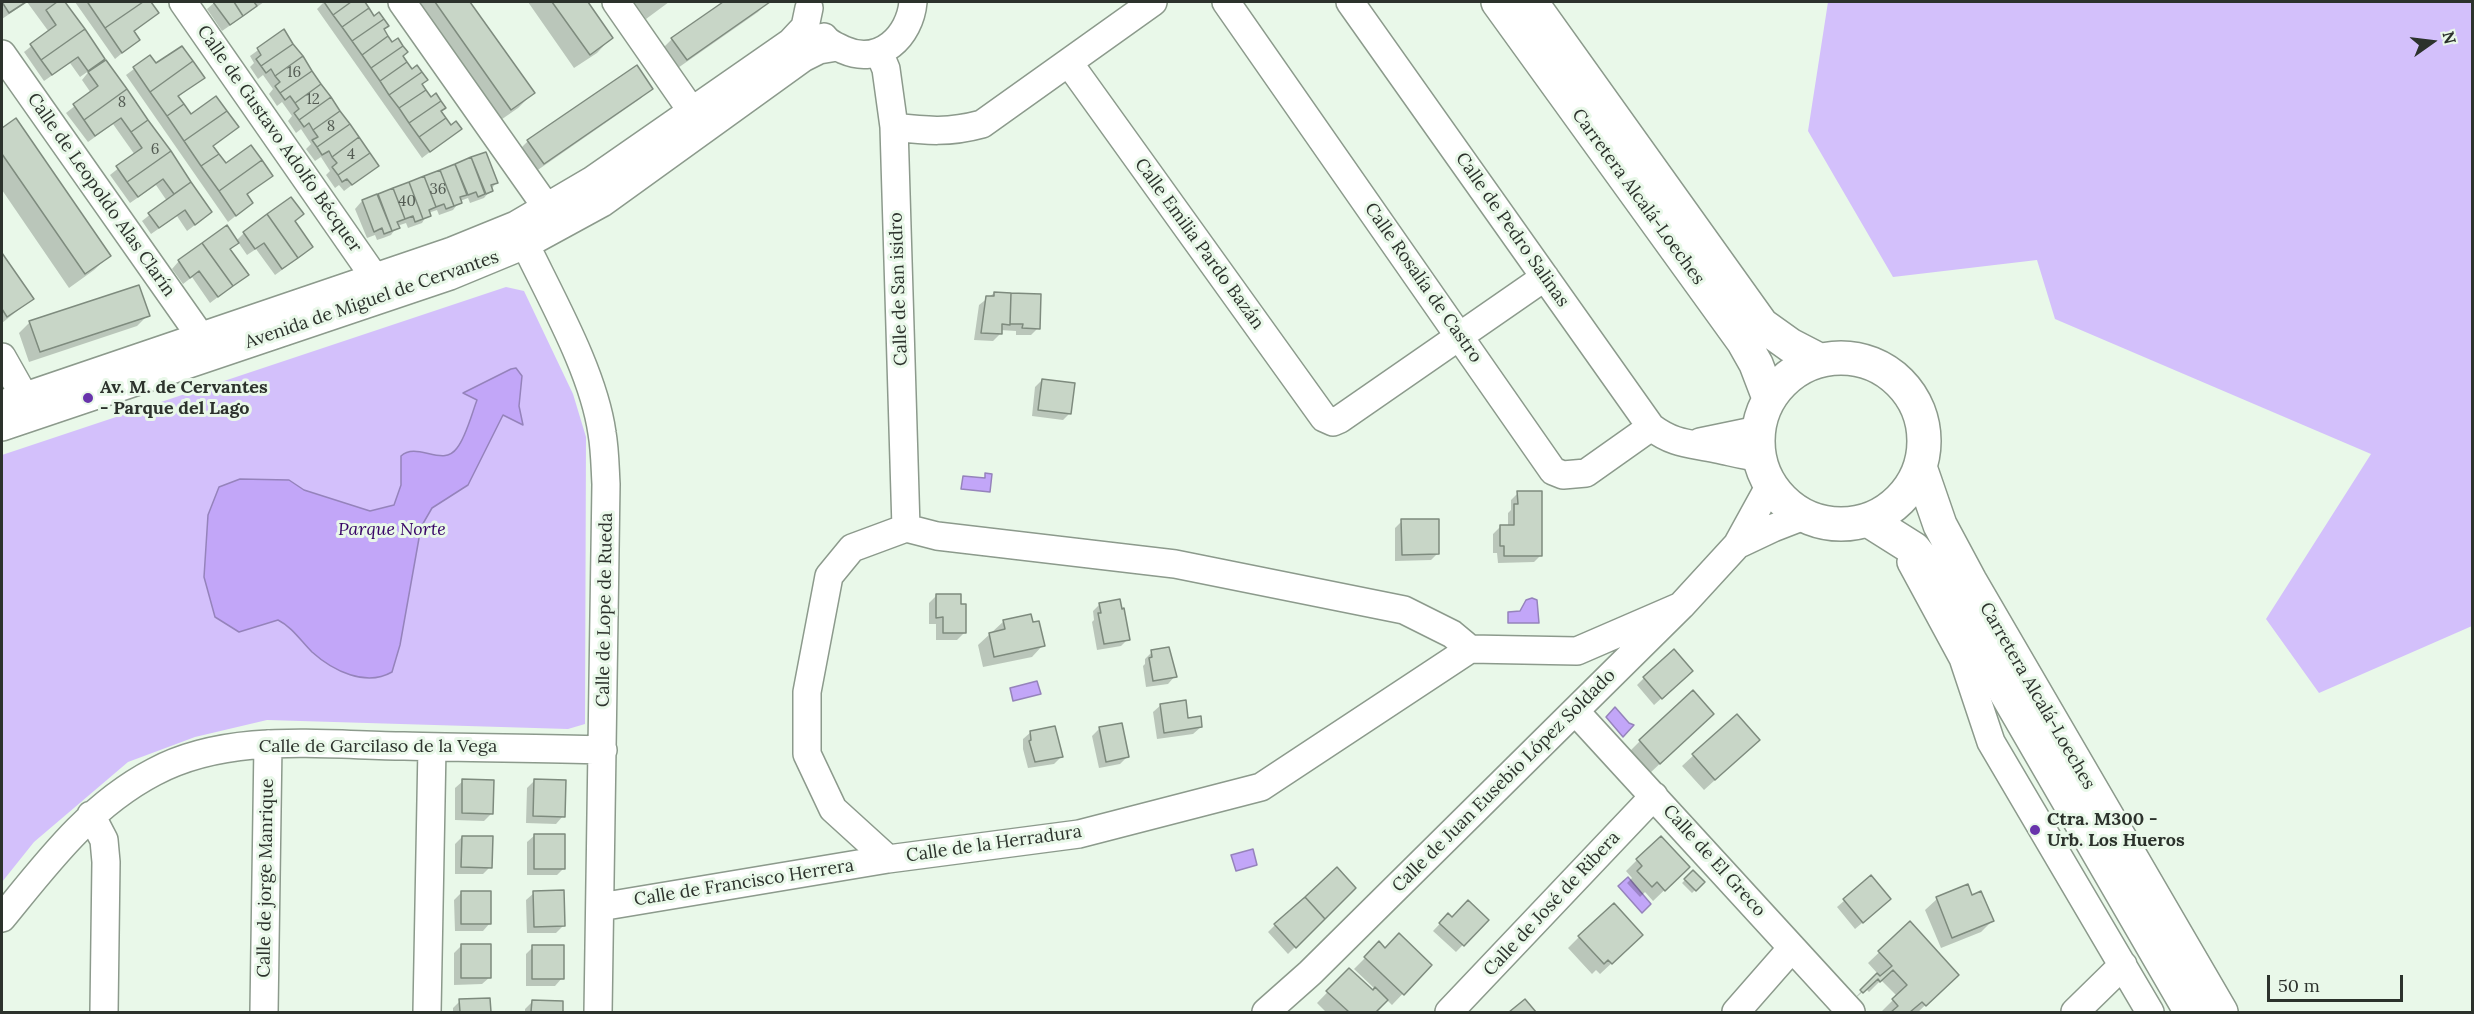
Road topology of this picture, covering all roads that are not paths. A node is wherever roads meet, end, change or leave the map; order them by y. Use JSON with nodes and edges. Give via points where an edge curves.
{"nodes":[{"id":1,"x":183,"y":2,"type":"edge"},
{"id":2,"x":402,"y":2,"type":"edge"},
{"id":3,"x":616,"y":2,"type":"edge"},
{"id":4,"x":913,"y":2,"type":"edge"},
{"id":5,"x":1153,"y":2,"type":"edge"},
{"id":6,"x":1226,"y":2,"type":"edge"},
{"id":7,"x":1350,"y":2,"type":"edge"},
{"id":8,"x":1498,"y":2,"type":"edge"},
{"id":9,"x":1531,"y":2,"type":"edge"},
{"id":10,"x":810,"y":5,"type":"edge"},
{"id":11,"x":837,"y":47,"type":"junction"},
{"id":12,"x":879,"y":52,"type":"junction"},
{"id":13,"x":2,"y":54,"type":"edge"},
{"id":14,"x":1069,"y":63,"type":"junction"},
{"id":15,"x":692,"y":110,"type":"junction"},
{"id":16,"x":894,"y":127,"type":"junction"},
{"id":17,"x":547,"y":207,"type":"junction"},
{"id":18,"x":520,"y":235,"type":"junction"},
{"id":19,"x":1545,"y":277,"type":"junction"},
{"id":20,"x":375,"y":278,"type":"junction"},
{"id":21,"x":1460,"y":335,"type":"junction"},
{"id":22,"x":201,"y":337,"type":"junction"},
{"id":23,"x":2,"y":357,"type":"edge"},
{"id":24,"x":1819,"y":360,"type":"junction"},
{"id":25,"x":1769,"y":398,"type":"junction"},
{"id":26,"x":13,"y":400,"type":"edge"},
{"id":27,"x":2,"y":427,"type":"edge"},
{"id":28,"x":1652,"y":427,"type":"junction"},
{"id":29,"x":1762,"y":457,"type":"junction"},
{"id":30,"x":1920,"y":467,"type":"junction"},
{"id":31,"x":1804,"y":516,"type":"junction"},
{"id":32,"x":1868,"y":520,"type":"junction"},
{"id":33,"x":906,"y":528,"type":"junction"},
{"id":34,"x":1896,"y":537,"type":"junction"},
{"id":35,"x":1737,"y":545,"type":"junction"},
{"id":36,"x":1681,"y":606,"type":"junction"},
{"id":37,"x":1470,"y":649,"type":"junction"},
{"id":38,"x":1575,"y":711,"type":"junction"},
{"id":39,"x":268,"y":744,"type":"junction"},
{"id":40,"x":432,"y":747,"type":"junction"},
{"id":41,"x":603,"y":750,"type":"junction"},
{"id":42,"x":1654,"y":796,"type":"junction"},
{"id":43,"x":91,"y":815,"type":"junction"},
{"id":44,"x":888,"y":860,"type":"junction"},
{"id":45,"x":600,"y":907,"type":"junction"},
{"id":46,"x":2,"y":918,"type":"edge"},
{"id":47,"x":1792,"y":948,"type":"junction"},
{"id":48,"x":2123,"y":965,"type":"junction"},
{"id":49,"x":104,"y":1012,"type":"edge"},
{"id":50,"x":264,"y":1012,"type":"edge"},
{"id":51,"x":427,"y":1012,"type":"edge"},
{"id":52,"x":598,"y":1012,"type":"edge"},
{"id":53,"x":1266,"y":1012,"type":"edge"},
{"id":54,"x":1449,"y":1012,"type":"edge"},
{"id":55,"x":1736,"y":1012,"type":"edge"},
{"id":56,"x":1851,"y":1012,"type":"edge"},
{"id":57,"x":2075,"y":1012,"type":"edge"},
{"id":58,"x":2150,"y":1012,"type":"edge"},
{"id":59,"x":2191,"y":1012,"type":"edge"},
{"id":60,"x":2221,"y":1012,"type":"edge"}],
"edges":[{"from":1,"to":20,"type":"street","name":"Calle de Gustavo Adolfo Bécquer"},
{"from":2,"to":17,"type":"street"},
{"from":3,"to":15,"type":"street"},
{"from":4,"to":12,"type":"street","via":[[912,17],[900,38]]},
{"from":5,"to":14,"type":"street"},
{"from":6,"to":21,"type":"street","name":"Calle Rosalía de Castro"},
{"from":7,"to":19,"type":"street","name":"Calle de Pedro Salinas"},
{"from":8,"to":25,"type":"main road","name":"Carretera Alcalá-Loeches","via":[[1743,341]]},
{"from":9,"to":24,"type":"main road","name":"Carretera Alcalá-Loeches","via":[[1762,325]]},
{"from":10,"to":11,"type":"street","via":[[813,21],[828,43]]},
{"from":10,"to":15,"type":"street","name":"Avenida de Miguel de Cervantes","via":[[805,27],[791,42]]},
{"from":11,"to":12,"type":"street","via":[[854,54]]},
{"from":11,"to":18,"type":"street","name":"Avenida de Miguel de Cervantes","via":[[803,58],[603,203]]},
{"from":12,"to":16,"type":"street","name":"Calle de San isidro","via":[[886,69]]},
{"from":13,"to":22,"type":"street","name":"Calle de Leopoldo Alas Clarín"},
{"from":14,"to":16,"type":"street","via":[[982,124],[934,132]]},
{"from":14,"to":21,"type":"street","name":"Calle Emilia Pardo Bazán","via":[[1324,418],[1333,422],[1340,419]]},
{"from":15,"to":17,"type":"street","name":"Avenida de Miguel de Cervantes"},
{"from":16,"to":33,"type":"street","name":"Calle de San isidro"},
{"from":17,"to":18,"type":"street","name":"Avenida de Miguel de Cervantes"},
{"from":18,"to":20,"type":"street","name":"Avenida de Miguel de Cervantes","via":[[485,239]]},
{"from":18,"to":27,"type":"street","name":"Avenida de Miguel de Cervantes","via":[[450,276]]},
{"from":18,"to":41,"type":"street","name":"Calle de Lope de Rueda","via":[[590,387],[602,432],[606,484]]},
{"from":19,"to":21,"type":"street"},
{"from":19,"to":28,"type":"street","name":"Calle de Pedro Salinas"},
{"from":20,"to":22,"type":"street","name":"Avenida de Miguel de Cervantes"},
{"from":21,"to":28,"type":"street","name":"Calle Rosalía de Castro","via":[[1553,471],[1563,476],[1586,473]]},
{"from":22,"to":26,"type":"street","name":"Avenida de Miguel de Cervantes"},
{"from":23,"to":26,"type":"street"},
{"from":24,"to":25,"type":"main road","via":[[1799,368]]},
{"from":24,"to":30,"type":"main road","via":[[1863,360],[1884,369],[1901,383],[1922,422],[1924,445]]},
{"from":25,"to":29,"type":"main road"},
{"from":28,"to":29,"type":"street","name":"Calle de Pedro Salinas","via":[[1684,445]]},
{"from":29,"to":31,"type":"main road","via":[[1782,500]]},
{"from":29,"to":35,"type":"street","name":"Calle de Juan Eusebio López Soldado"},
{"from":30,"to":32,"type":"main road","via":[[1900,500]]},
{"from":30,"to":60,"type":"main road","name":"Carretera Alcalá-Loeches","via":[[1940,525],[1970,581]]},
{"from":31,"to":32,"type":"main road","via":[[1822,523]]},
{"from":31,"to":35,"type":"street","name":"Calle de Juan Eusebio López Soldado"},
{"from":32,"to":34,"type":"main road","name":"Carretera Alcalá-Loeches"},
{"from":33,"to":37,"type":"street","via":[[938,536],[1175,564],[1404,610],[1452,634]]},
{"from":33,"to":44,"type":"street","name":"Calle de la Herradura","via":[[852,549],[829,576],[807,692],[807,754],[833,809]]},
{"from":34,"to":48,"type":"street","via":[[1963,658],[1991,742]]},
{"from":34,"to":59,"type":"main road","name":"Carretera Alcalá-Loeches","via":[[1914,549],[1947,591]]},
{"from":35,"to":36,"type":"street","name":"Calle de Juan Eusebio López Soldado"},
{"from":36,"to":37,"type":"street","via":[[1576,651]]},
{"from":36,"to":38,"type":"street","name":"Calle de Juan Eusebio López Soldado"},
{"from":37,"to":44,"type":"street","name":"Calle de la Herradura","via":[[1261,787],[1079,834]]},
{"from":38,"to":42,"type":"street","name":"Calle de El Greco"},
{"from":38,"to":53,"type":"street","name":"Calle de Juan Eusebio López Soldado"},
{"from":39,"to":40,"type":"street","name":"Calle de Garcilaso de la Vega"},
{"from":39,"to":43,"type":"street","name":"Calle de Garcilaso de la Vega","via":[[211,752],[156,771]]},
{"from":39,"to":50,"type":"street","name":"Calle de jorge Manrique"},
{"from":40,"to":41,"type":"street","name":"Calle de Garcilaso de la Vega"},
{"from":40,"to":51,"type":"street"},
{"from":41,"to":45,"type":"street","name":"Calle de Lope de Rueda"},
{"from":42,"to":47,"type":"street","name":"Calle de El Greco"},
{"from":42,"to":54,"type":"street","name":"Calle de José de Ribera"},
{"from":43,"to":46,"type":"street","name":"Calle de Garcilaso de la Vega","via":[[61,845]]},
{"from":43,"to":49,"type":"street","via":[[104,840],[106,862]]},
{"from":44,"to":45,"type":"street","name":"Calle de Francisco Herrera"},
{"from":45,"to":52,"type":"street","name":"Calle de Lope de Rueda"},
{"from":47,"to":55,"type":"street"},
{"from":47,"to":56,"type":"street","name":"Calle de El Greco"},
{"from":48,"to":57,"type":"street"},
{"from":48,"to":58,"type":"street"}]}
